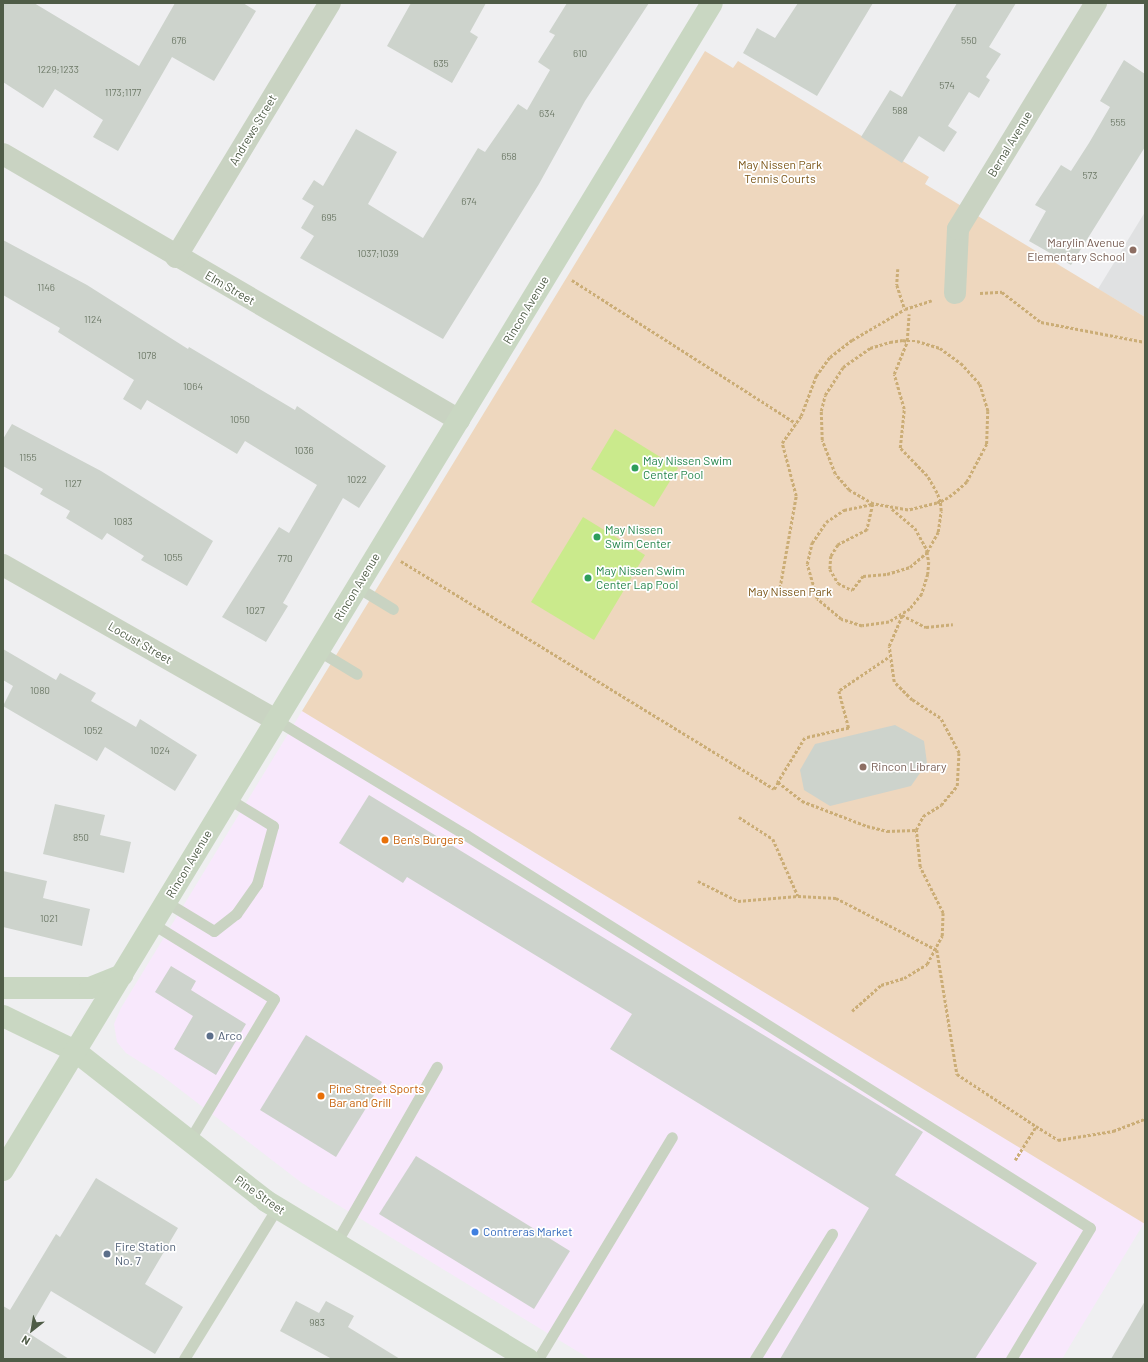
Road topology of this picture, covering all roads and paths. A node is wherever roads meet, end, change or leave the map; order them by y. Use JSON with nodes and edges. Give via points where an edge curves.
{"nodes":[{"id":1,"x":330,"y":3,"type":"edge"},
{"id":2,"x":712,"y":3,"type":"edge"},
{"id":3,"x":1096,"y":3,"type":"edge"},
{"id":4,"x":3,"y":154,"type":"edge"},
{"id":5,"x":176,"y":257,"type":"junction"},
{"id":6,"x":898,"y":269,"type":"dead end"},
{"id":7,"x":572,"y":280,"type":"dead end"},
{"id":8,"x":955,"y":293,"type":"joint"},
{"id":9,"x":909,"y":314,"type":"dead end"},
{"id":10,"x":907,"y":341,"type":"junction"},
{"id":11,"x":1145,"y":342,"type":"edge"},
{"id":12,"x":459,"y":420,"type":"junction"},
{"id":13,"x":796,"y":423,"type":"junction"},
{"id":14,"x":940,"y":502,"type":"junction"},
{"id":15,"x":873,"y":504,"type":"junction"},
{"id":16,"x":892,"y":509,"type":"junction"},
{"id":17,"x":927,"y":552,"type":"junction"},
{"id":18,"x":400,"y":561,"type":"dead end"},
{"id":19,"x":3,"y":565,"type":"edge"},
{"id":20,"x":357,"y":587,"type":"junction"},
{"id":21,"x":778,"y":598,"type":"dead end"},
{"id":22,"x":393,"y":609,"type":"dead end"},
{"id":23,"x":902,"y":615,"type":"junction"},
{"id":24,"x":952,"y":624,"type":"dead end"},
{"id":25,"x":318,"y":651,"type":"junction"},
{"id":26,"x":888,"y":658,"type":"junction"},
{"id":27,"x":357,"y":674,"type":"dead end"},
{"id":28,"x":276,"y":720,"type":"junction"},
{"id":29,"x":778,"y":782,"type":"junction"},
{"id":30,"x":228,"y":799,"type":"junction"},
{"id":31,"x":739,"y":817,"type":"dead end"},
{"id":32,"x":916,"y":830,"type":"junction"},
{"id":33,"x":698,"y":881,"type":"dead end"},
{"id":34,"x":798,"y":896,"type":"junction"},
{"id":35,"x":166,"y":902,"type":"junction"},
{"id":36,"x":153,"y":924,"type":"junction"},
{"id":37,"x":936,"y":950,"type":"junction"},
{"id":38,"x":122,"y":975,"type":"junction"},
{"id":39,"x":3,"y":988,"type":"edge"},
{"id":40,"x":852,"y":1011,"type":"dead end"},
{"id":41,"x":3,"y":1016,"type":"edge"},
{"id":42,"x":75,"y":1052,"type":"junction"},
{"id":43,"x":437,"y":1067,"type":"dead end"},
{"id":44,"x":1145,"y":1119,"type":"edge"},
{"id":45,"x":1036,"y":1126,"type":"junction"},
{"id":46,"x":672,"y":1137,"type":"dead end"},
{"id":47,"x":189,"y":1141,"type":"junction"},
{"id":48,"x":3,"y":1170,"type":"edge"},
{"id":49,"x":1006,"y":1175,"type":"junction"},
{"id":50,"x":278,"y":1208,"type":"junction"},
{"id":51,"x":832,"y":1234,"type":"dead end"},
{"id":52,"x":336,"y":1243,"type":"junction"},
{"id":53,"x":184,"y":1359,"type":"edge"},
{"id":54,"x":528,"y":1359,"type":"edge"},
{"id":55,"x":538,"y":1359,"type":"edge"},
{"id":56,"x":755,"y":1359,"type":"edge"},
{"id":57,"x":1011,"y":1359,"type":"edge"}],
"edges":[{"from":1,"to":5,"type":"street","name":"Andrews Street"},
{"from":2,"to":12,"type":"street","name":"Rincon Avenue"},
{"from":3,"to":8,"type":"street","name":"Bernal Avenue","via":[[958,229]]},
{"from":4,"to":5,"type":"street","name":"Elm Street"},
{"from":5,"to":12,"type":"street","name":"Elm Street"},
{"from":6,"to":13,"type":"path","via":[[897,285],[905,309],[830,357],[816,376]]},
{"from":7,"to":13,"type":"path"},
{"from":8,"to":11,"type":"path","via":[[1002,292],[1041,322]]},
{"from":9,"to":10,"type":"path"},
{"from":10,"to":14,"type":"path","via":[[894,374],[904,409],[900,448],[927,476]]},
{"from":10,"to":14,"type":"path","via":[[940,348],[961,363],[980,384],[988,411],[987,444],[980,462],[961,488]]},
{"from":10,"to":15,"type":"path","via":[[879,345],[851,360],[833,380],[821,411],[822,440],[830,466],[850,490]]},
{"from":12,"to":20,"type":"street","name":"Rincon Avenue"},
{"from":13,"to":21,"type":"path","via":[[782,443],[796,496]]},
{"from":14,"to":16,"type":"path","via":[[916,510]]},
{"from":14,"to":17,"type":"path","via":[[938,532]]},
{"from":15,"to":16,"type":"path"},
{"from":15,"to":17,"type":"path","via":[[867,530],[838,545],[831,556],[830,569],[838,583],[852,590],[863,576],[901,571]]},
{"from":15,"to":23,"type":"path","via":[[844,510],[826,522],[812,543],[808,575],[817,598],[841,619],[872,626]]},
{"from":16,"to":17,"type":"path","via":[[915,528]]},
{"from":17,"to":23,"type":"path","via":[[928,574],[922,594]]},
{"from":18,"to":29,"type":"path","via":[[774,789]]},
{"from":19,"to":28,"type":"street","name":"Locust Street"},
{"from":20,"to":22,"type":"lane"},
{"from":20,"to":25,"type":"street","name":"Rincon Avenue"},
{"from":23,"to":24,"type":"path","via":[[926,627]]},
{"from":23,"to":26,"type":"path","via":[[892,633]]},
{"from":25,"to":27,"type":"lane"},
{"from":25,"to":28,"type":"street","name":"Rincon Avenue"},
{"from":26,"to":29,"type":"path","via":[[839,691],[849,728],[805,738]]},
{"from":26,"to":32,"type":"path","via":[[894,682],[902,692],[940,718],[959,753],[956,786],[941,805],[923,816]]},
{"from":28,"to":30,"type":"street","name":"Rincon Avenue"},
{"from":28,"to":49,"type":"lane"},
{"from":29,"to":32,"type":"path","via":[[802,801],[867,826],[887,831]]},
{"from":30,"to":35,"type":"street","name":"Rincon Avenue"},
{"from":30,"to":35,"type":"lane","via":[[273,826],[257,884],[236,914],[214,931]]},
{"from":31,"to":34,"type":"path","via":[[773,839]]},
{"from":32,"to":37,"type":"path","via":[[920,867],[943,913],[942,936]]},
{"from":33,"to":34,"type":"path","via":[[738,901]]},
{"from":34,"to":37,"type":"path","via":[[836,898]]},
{"from":35,"to":36,"type":"street","name":"Rincon Avenue"},
{"from":36,"to":38,"type":"street","name":"Rincon Avenue"},
{"from":36,"to":47,"type":"lane","via":[[274,999]]},
{"from":37,"to":40,"type":"path","via":[[916,973],[881,985]]},
{"from":37,"to":45,"type":"path","via":[[957,1074]]},
{"from":38,"to":39,"type":"street","via":[[90,988]]},
{"from":38,"to":42,"type":"street","name":"Rincon Avenue"},
{"from":41,"to":42,"type":"street","name":"Pine Street"},
{"from":42,"to":47,"type":"street","name":"Pine Street"},
{"from":42,"to":48,"type":"street","name":"Rincon Avenue"},
{"from":43,"to":52,"type":"lane"},
{"from":44,"to":45,"type":"path","via":[[1113,1131],[1058,1140]]},
{"from":45,"to":49,"type":"path"},
{"from":46,"to":55,"type":"lane"},
{"from":47,"to":50,"type":"street","name":"Pine Street"},
{"from":49,"to":57,"type":"lane","via":[[1090,1228]]},
{"from":50,"to":52,"type":"street","name":"Pine Street"},
{"from":50,"to":53,"type":"lane"},
{"from":51,"to":56,"type":"lane"},
{"from":52,"to":54,"type":"street","name":"Pine Street"}]}
